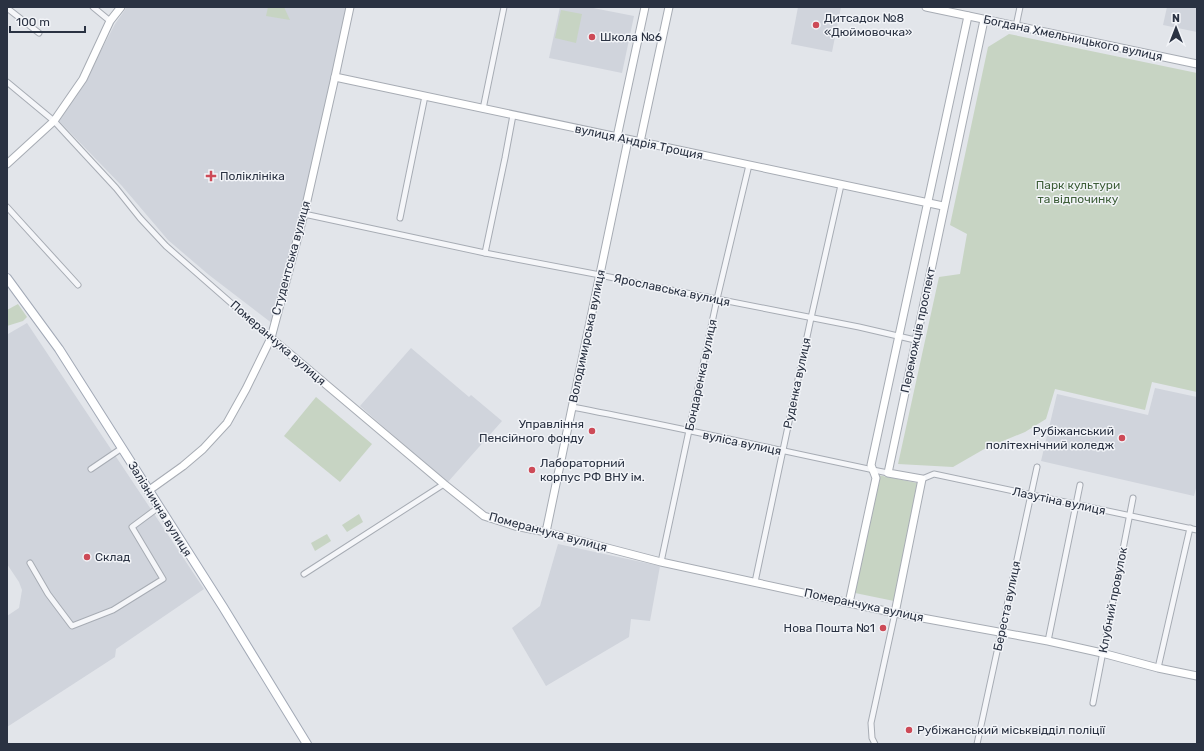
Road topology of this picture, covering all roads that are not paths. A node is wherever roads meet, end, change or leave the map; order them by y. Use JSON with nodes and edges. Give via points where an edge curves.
{"nodes":[{"id":1,"x":93,"y":7,"type":"edge"},
{"id":2,"x":121,"y":7,"type":"edge"},
{"id":3,"x":350,"y":7,"type":"edge"},
{"id":4,"x":504,"y":7,"type":"edge"},
{"id":5,"x":645,"y":7,"type":"edge"},
{"id":6,"x":669,"y":7,"type":"edge"},
{"id":7,"x":1020,"y":7,"type":"edge"},
{"id":8,"x":7,"y":8,"type":"edge"},
{"id":9,"x":931,"y":8,"type":"edge"},
{"id":10,"x":968,"y":16,"type":"junction"},
{"id":11,"x":984,"y":20,"type":"junction"},
{"id":12,"x":110,"y":21,"type":"junction"},
{"id":13,"x":1016,"y":26,"type":"junction"},
{"id":14,"x":39,"y":33,"type":"dead end"},
{"id":15,"x":1197,"y":64,"type":"edge"},
{"id":16,"x":335,"y":77,"type":"junction"},
{"id":17,"x":7,"y":82,"type":"edge"},
{"id":18,"x":425,"y":96,"type":"junction"},
{"id":19,"x":483,"y":109,"type":"junction"},
{"id":20,"x":513,"y":115,"type":"junction"},
{"id":21,"x":54,"y":122,"type":"junction"},
{"id":22,"x":617,"y":137,"type":"junction"},
{"id":23,"x":628,"y":140,"type":"junction"},
{"id":24,"x":640,"y":142,"type":"junction"},
{"id":25,"x":7,"y":164,"type":"edge"},
{"id":26,"x":749,"y":165,"type":"junction"},
{"id":27,"x":841,"y":185,"type":"junction"},
{"id":28,"x":928,"y":203,"type":"junction"},
{"id":29,"x":943,"y":206,"type":"junction"},
{"id":30,"x":7,"y":207,"type":"edge"},
{"id":31,"x":304,"y":214,"type":"junction"},
{"id":32,"x":400,"y":218,"type":"dead end"},
{"id":33,"x":485,"y":254,"type":"junction"},
{"id":34,"x":600,"y":275,"type":"junction"},
{"id":35,"x":7,"y":278,"type":"edge"},
{"id":36,"x":78,"y":285,"type":"dead end"},
{"id":37,"x":717,"y":300,"type":"junction"},
{"id":38,"x":811,"y":318,"type":"junction"},
{"id":39,"x":899,"y":336,"type":"junction"},
{"id":40,"x":271,"y":338,"type":"junction"},
{"id":41,"x":915,"y":340,"type":"junction"},
{"id":42,"x":572,"y":407,"type":"junction"},
{"id":43,"x":689,"y":431,"type":"junction"},
{"id":44,"x":122,"y":448,"type":"junction"},
{"id":45,"x":783,"y":452,"type":"junction"},
{"id":46,"x":1037,"y":468,"type":"dead end"},
{"id":47,"x":91,"y":469,"type":"dead end"},
{"id":48,"x":872,"y":470,"type":"junction"},
{"id":49,"x":888,"y":473,"type":"junction"},
{"id":50,"x":922,"y":479,"type":"junction"},
{"id":51,"x":444,"y":484,"type":"junction"},
{"id":52,"x":1080,"y":485,"type":"dead end"},
{"id":53,"x":148,"y":491,"type":"junction"},
{"id":54,"x":1031,"y":495,"type":"junction"},
{"id":55,"x":1133,"y":498,"type":"dead end"},
{"id":56,"x":1076,"y":504,"type":"junction"},
{"id":57,"x":159,"y":507,"type":"junction"},
{"id":58,"x":1130,"y":516,"type":"junction"},
{"id":59,"x":1190,"y":528,"type":"junction"},
{"id":60,"x":1197,"y":530,"type":"edge"},
{"id":61,"x":546,"y":532,"type":"junction"},
{"id":62,"x":661,"y":562,"type":"junction"},
{"id":63,"x":30,"y":563,"type":"dead end"},
{"id":64,"x":304,"y":574,"type":"dead end"},
{"id":65,"x":755,"y":582,"type":"junction"},
{"id":66,"x":849,"y":603,"type":"junction"},
{"id":67,"x":895,"y":613,"type":"junction"},
{"id":68,"x":1001,"y":633,"type":"junction"},
{"id":69,"x":1048,"y":641,"type":"junction"},
{"id":70,"x":1102,"y":653,"type":"junction"},
{"id":71,"x":1158,"y":668,"type":"junction"},
{"id":72,"x":1197,"y":676,"type":"edge"},
{"id":73,"x":1093,"y":703,"type":"dead end"},
{"id":74,"x":307,"y":744,"type":"edge"},
{"id":75,"x":875,"y":744,"type":"edge"},
{"id":76,"x":977,"y":744,"type":"edge"}],
"edges":[{"from":1,"to":12,"type":"street"},
{"from":2,"to":12,"type":"street"},
{"from":3,"to":16,"type":"street","name":"Студентська вулиця"},
{"from":4,"to":19,"type":"street"},
{"from":5,"to":22,"type":"street"},
{"from":6,"to":24,"type":"street"},
{"from":7,"to":13,"type":"street"},
{"from":8,"to":14,"type":"street"},
{"from":9,"to":10,"type":"street","name":"Богдана Хмельницького вулиця"},
{"from":10,"to":11,"type":"street","name":"Богдана Хмельницького вулиця"},
{"from":10,"to":28,"type":"street","name":"Переможців проспект"},
{"from":11,"to":13,"type":"street","name":"Богдана Хмельницького вулиця"},
{"from":11,"to":29,"type":"street","name":"Переможців проспект"},
{"from":12,"to":21,"type":"street","via":[[83,79]]},
{"from":13,"to":15,"type":"street","name":"Богдана Хмельницького вулиця"},
{"from":16,"to":18,"type":"street","name":"вулиця Андрія Трощия"},
{"from":16,"to":31,"type":"street","name":"Студентська вулиця"},
{"from":17,"to":21,"type":"street","name":"Померанчука вулиця"},
{"from":18,"to":19,"type":"street","name":"вулиця Андрія Трощия"},
{"from":18,"to":32,"type":"street"},
{"from":19,"to":20,"type":"street","name":"вулиця Андрія Трощия"},
{"from":20,"to":22,"type":"street","name":"вулиця Андрія Трощия"},
{"from":20,"to":33,"type":"street"},
{"from":21,"to":25,"type":"street"},
{"from":21,"to":40,"type":"street","name":"Померанчука вулиця","via":[[166,246]]},
{"from":22,"to":23,"type":"street","name":"вулиця Андрія Трощия"},
{"from":23,"to":24,"type":"street","name":"вулиця Андрія Трощия"},
{"from":23,"to":34,"type":"street","name":"Володимирська вулиця"},
{"from":24,"to":26,"type":"street","name":"вулиця Андрія Трощия"},
{"from":26,"to":27,"type":"street","name":"вулиця Андрія Трощия"},
{"from":26,"to":37,"type":"street","name":"Бондаренка вулиця"},
{"from":27,"to":28,"type":"street","name":"вулиця Андрія Трощия"},
{"from":27,"to":38,"type":"street","name":"Руденка вулиця"},
{"from":28,"to":29,"type":"street","name":"вулиця Андрія Трощия"},
{"from":28,"to":39,"type":"street","name":"Переможців проспект"},
{"from":29,"to":41,"type":"street","name":"Переможців проспект"},
{"from":30,"to":36,"type":"street"},
{"from":31,"to":33,"type":"street","name":"Ярославська вулиця"},
{"from":31,"to":40,"type":"street","name":"Студентська вулиця"},
{"from":33,"to":34,"type":"street","name":"Ярославська вулиця"},
{"from":34,"to":37,"type":"street","name":"Ярославська вулиця"},
{"from":34,"to":42,"type":"street","name":"Володимирська вулиця"},
{"from":35,"to":44,"type":"main road","name":"Залізнична вулиця","via":[[59,349]]},
{"from":37,"to":38,"type":"street","name":"Ярославська вулиця"},
{"from":37,"to":43,"type":"street","name":"Бондаренка вулиця"},
{"from":38,"to":39,"type":"street","name":"Ярославська вулиця"},
{"from":38,"to":45,"type":"street","name":"Руденка вулиця"},
{"from":39,"to":41,"type":"street","name":"Ярославська вулиця"},
{"from":39,"to":48,"type":"street","name":"Переможців проспект"},
{"from":40,"to":51,"type":"street","name":"Померанчука вулиця"},
{"from":40,"to":53,"type":"street","name":"Студентська вулиця","via":[[227,423],[184,466]]},
{"from":41,"to":49,"type":"street","name":"Переможців проспект"},
{"from":42,"to":43,"type":"street","name":"вуліса вулиця"},
{"from":42,"to":61,"type":"street","name":"Володимирська вулиця"},
{"from":43,"to":45,"type":"street","name":"вуліса вулиця"},
{"from":43,"to":62,"type":"street","name":"Бондаренка вулиця"},
{"from":44,"to":47,"type":"street"},
{"from":44,"to":53,"type":"main road","name":"Залізнична вулиця"},
{"from":45,"to":48,"type":"street","name":"вуліса вулиця"},
{"from":45,"to":65,"type":"street","name":"Руденка вулиця"},
{"from":46,"to":54,"type":"street","name":"Береста вулиця"},
{"from":48,"to":49,"type":"street","name":"вуліса вулиця"},
{"from":48,"to":66,"type":"street","name":"Переможців проспект","via":[[876,478]]},
{"from":49,"to":50,"type":"street"},
{"from":50,"to":54,"type":"street","name":"Лазутіна вулиця","via":[[934,474]]},
{"from":50,"to":67,"type":"street"},
{"from":51,"to":61,"type":"street","name":"Померанчука вулиця","via":[[484,516]]},
{"from":51,"to":64,"type":"street"},
{"from":52,"to":56,"type":"street"},
{"from":53,"to":57,"type":"main road","name":"Залізнична вулиця"},
{"from":54,"to":56,"type":"street","name":"Лазутіна вулиця"},
{"from":54,"to":68,"type":"street","name":"Береста вулиця"},
{"from":55,"to":58,"type":"street","name":"Клубний провулок"},
{"from":56,"to":58,"type":"street","name":"Лазутіна вулиця"},
{"from":56,"to":69,"type":"street"},
{"from":57,"to":63,"type":"street","via":[[132,527],[163,579],[113,610],[72,626],[48,594]]},
{"from":57,"to":74,"type":"main road","name":"Залізнична вулиця"},
{"from":58,"to":59,"type":"street","name":"Лазутіна вулиця"},
{"from":58,"to":70,"type":"street","name":"Клубний провулок"},
{"from":59,"to":60,"type":"street","name":"Лазутіна вулиця"},
{"from":59,"to":71,"type":"street"},
{"from":61,"to":62,"type":"street","name":"Померанчука вулиця"},
{"from":62,"to":65,"type":"street","name":"Померанчука вулиця"},
{"from":65,"to":66,"type":"street","name":"Померанчука вулиця"},
{"from":66,"to":67,"type":"street","name":"Померанчука вулиця"},
{"from":67,"to":68,"type":"street","name":"Померанчука вулиця"},
{"from":67,"to":75,"type":"street","via":[[871,723]]},
{"from":68,"to":69,"type":"street","name":"Померанчука вулиця"},
{"from":68,"to":76,"type":"street","name":"Береста вулиця"},
{"from":69,"to":70,"type":"street","name":"Померанчука вулиця"},
{"from":70,"to":71,"type":"street","name":"Померанчука вулиця"},
{"from":70,"to":73,"type":"street","name":"Клубний провулок"},
{"from":71,"to":72,"type":"street","name":"Померанчука вулиця"}]}
